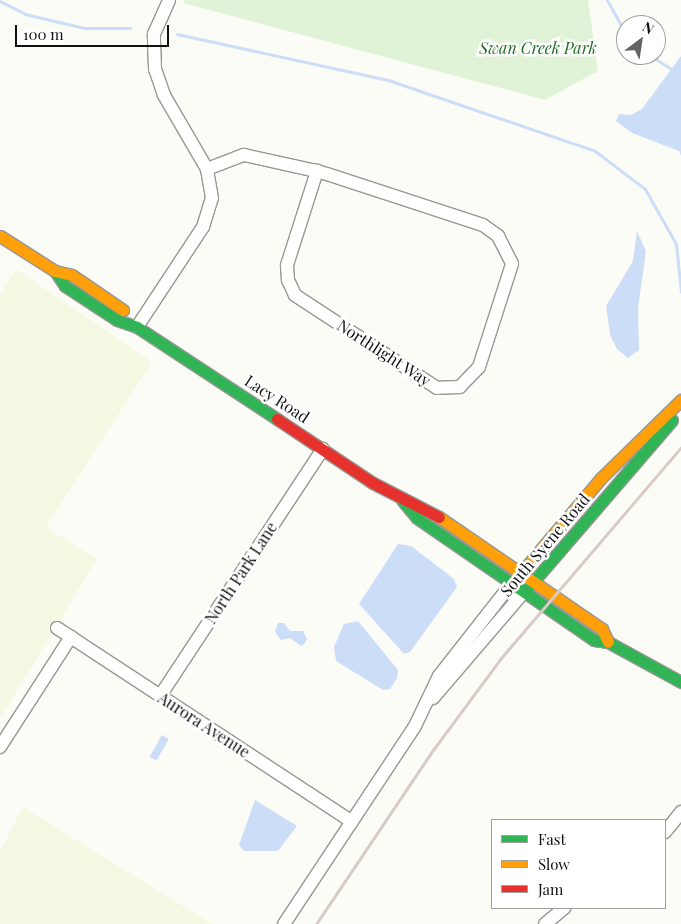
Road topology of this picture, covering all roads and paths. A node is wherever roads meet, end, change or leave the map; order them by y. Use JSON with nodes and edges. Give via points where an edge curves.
{"nodes":[{"id":1,"x":169,"y":0,"type":"edge"},
{"id":2,"x":207,"y":169,"type":"junction"},
{"id":3,"x":317,"y":171,"type":"junction"},
{"id":4,"x":0,"y":236,"type":"edge"},
{"id":5,"x":136,"y":326,"type":"junction"},
{"id":6,"x":681,"y":400,"type":"edge"},
{"id":7,"x":681,"y":407,"type":"edge"},
{"id":8,"x":323,"y":449,"type":"junction"},
{"id":9,"x":402,"y":500,"type":"junction"},
{"id":10,"x":521,"y":573,"type":"junction"},
{"id":11,"x":534,"y":582,"type":"junction"},
{"id":12,"x":512,"y":583,"type":"junction"},
{"id":13,"x":524,"y":592,"type":"junction"},
{"id":14,"x":57,"y":628,"type":"dead end"},
{"id":15,"x":71,"y":638,"type":"junction"},
{"id":16,"x":608,"y":642,"type":"junction"},
{"id":17,"x":681,"y":682,"type":"edge"},
{"id":18,"x":160,"y":696,"type":"junction"},
{"id":19,"x":427,"y":705,"type":"junction"},
{"id":20,"x":0,"y":747,"type":"edge"},
{"id":21,"x":681,"y":812,"type":"edge"},
{"id":22,"x":352,"y":822,"type":"junction"},
{"id":23,"x":666,"y":831,"type":"edge"},
{"id":24,"x":563,"y":909,"type":"edge"},
{"id":25,"x":284,"y":924,"type":"edge"},
{"id":26,"x":545,"y":924,"type":"edge"}],
"edges":[{"from":1,"to":2,"type":"street","via":[[154,34],[155,70],[164,95]]},
{"from":2,"to":3,"type":"street","name":"Northlight Way","via":[[244,155]]},
{"from":2,"to":5,"type":"street","via":[[212,198],[206,221]]},
{"from":3,"to":3,"type":"street","name":"Northlight Way","via":[[482,225],[498,236],[512,265],[479,367],[460,387],[437,388],[295,295],[288,280],[287,265]]},
{"from":4,"to":5,"type":"main road","name":"Lacy Road","via":[[55,271],[72,275],[126,312]]},
{"from":5,"to":8,"type":"main road","name":"Lacy Road"},
{"from":6,"to":10,"type":"main road","name":"South Syene Road","via":[[601,478]]},
{"from":7,"to":11,"type":"main road","name":"South Syene Road","via":[[654,444]]},
{"from":8,"to":9,"type":"main road","name":"Lacy Road"},
{"from":8,"to":18,"type":"street","name":"North Park Lane"},
{"from":9,"to":10,"type":"main road","name":"Lacy Road","via":[[424,507]]},
{"from":9,"to":12,"type":"main road","name":"Lacy Road","via":[[417,518]]},
{"from":10,"to":11,"type":"main road","name":"Lacy Road"},
{"from":10,"to":12,"type":"main road","name":"South Syene Road"},
{"from":11,"to":13,"type":"main road","name":"South Syene Road"},
{"from":11,"to":16,"type":"main road","name":"Lacy Road","via":[[602,629]]},
{"from":12,"to":13,"type":"main road","name":"Lacy Road"},
{"from":12,"to":19,"type":"street","name":"South Syene Road","via":[[449,662]]},
{"from":13,"to":16,"type":"main road","name":"Lacy Road","via":[[594,640]]},
{"from":13,"to":19,"type":"street","name":"South Syene Road"},
{"from":14,"to":15,"type":"street","name":"Aurora Avenue"},
{"from":15,"to":18,"type":"street","name":"Aurora Avenue"},
{"from":15,"to":20,"type":"street"},
{"from":16,"to":17,"type":"main road","name":"Lacy Road"},
{"from":18,"to":22,"type":"street","name":"Aurora Avenue"},
{"from":19,"to":22,"type":"street","name":"South Syene Road"},
{"from":21,"to":23,"type":"street"},
{"from":22,"to":25,"type":"street","name":"South Syene Road"},
{"from":24,"to":26,"type":"street"}]}
